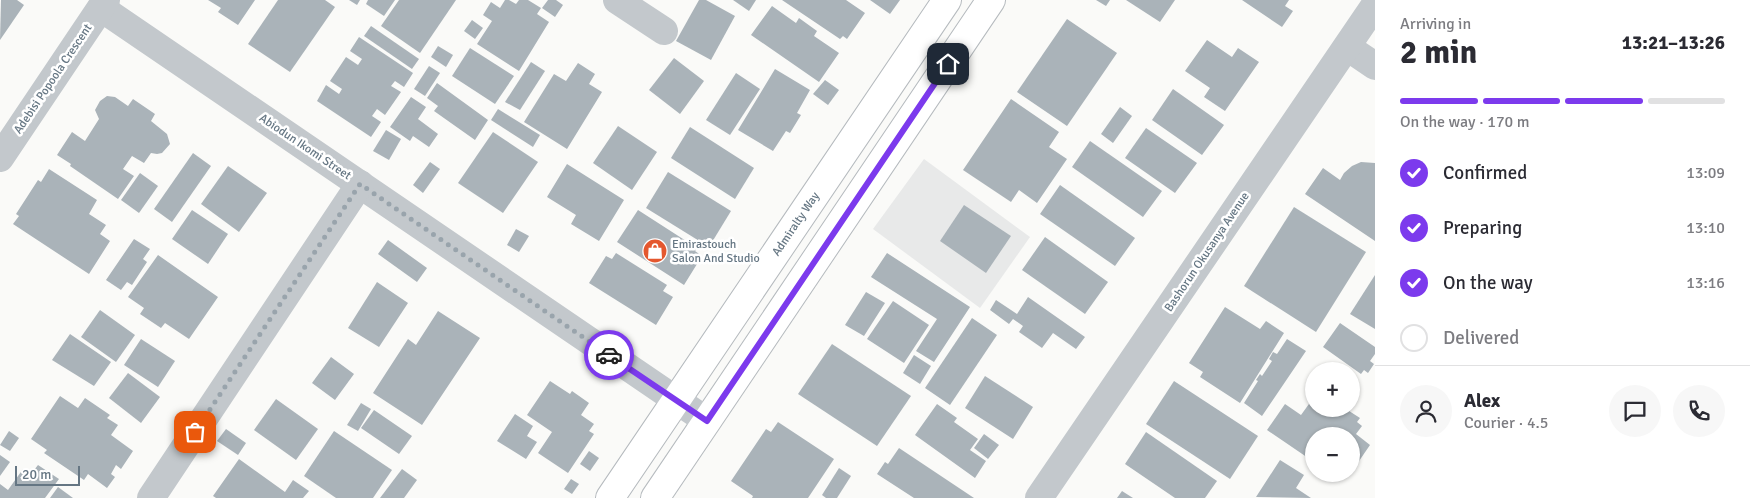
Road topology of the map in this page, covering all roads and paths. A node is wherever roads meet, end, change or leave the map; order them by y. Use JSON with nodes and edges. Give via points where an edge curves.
{"nodes":[{"id":1,"x":618,"y":0,"type":"edge"},
{"id":2,"x":947,"y":0,"type":"edge"},
{"id":3,"x":991,"y":0,"type":"edge"},
{"id":4,"x":104,"y":4,"type":"edge"},
{"id":5,"x":1375,"y":6,"type":"edge"},
{"id":6,"x":664,"y":32,"type":"dead end"},
{"id":7,"x":1347,"y":47,"type":"junction"},
{"id":8,"x":1375,"y":66,"type":"edge"},
{"id":9,"x":0,"y":158,"type":"edge"},
{"id":10,"x":360,"y":184,"type":"junction"},
{"id":11,"x":764,"y":270,"type":"junction"},
{"id":12,"x":795,"y":290,"type":"junction"},
{"id":13,"x":676,"y":400,"type":"junction"},
{"id":14,"x":707,"y":421,"type":"junction"},
{"id":15,"x":151,"y":498,"type":"edge"},
{"id":16,"x":610,"y":498,"type":"edge"},
{"id":17,"x":655,"y":498,"type":"edge"},
{"id":18,"x":1039,"y":498,"type":"edge"}],
"edges":[{"from":1,"to":6,"type":"street"},
{"from":2,"to":11,"type":"main road","name":"Admiralty Way"},
{"from":3,"to":12,"type":"main road"},
{"from":4,"to":9,"type":"street","name":"Adebisi Popoola Crescent"},
{"from":4,"to":10,"type":"street","name":"Abiodun Ikomi Street"},
{"from":5,"to":7,"type":"street","name":"Bashorun Okusanya Avenue"},
{"from":7,"to":8,"type":"street"},
{"from":7,"to":18,"type":"street","name":"Bashorun Okusanya Avenue"},
{"from":10,"to":13,"type":"street","name":"Abiodun Ikomi Street"},
{"from":10,"to":15,"type":"street"},
{"from":11,"to":12,"type":"main road"},
{"from":11,"to":13,"type":"main road","name":"Admiralty Way"},
{"from":12,"to":14,"type":"main road"},
{"from":13,"to":14,"type":"street","name":"Abiodun Ikomi Street"},
{"from":13,"to":16,"type":"main road","name":"Admiralty Way"},
{"from":14,"to":17,"type":"main road"}]}
